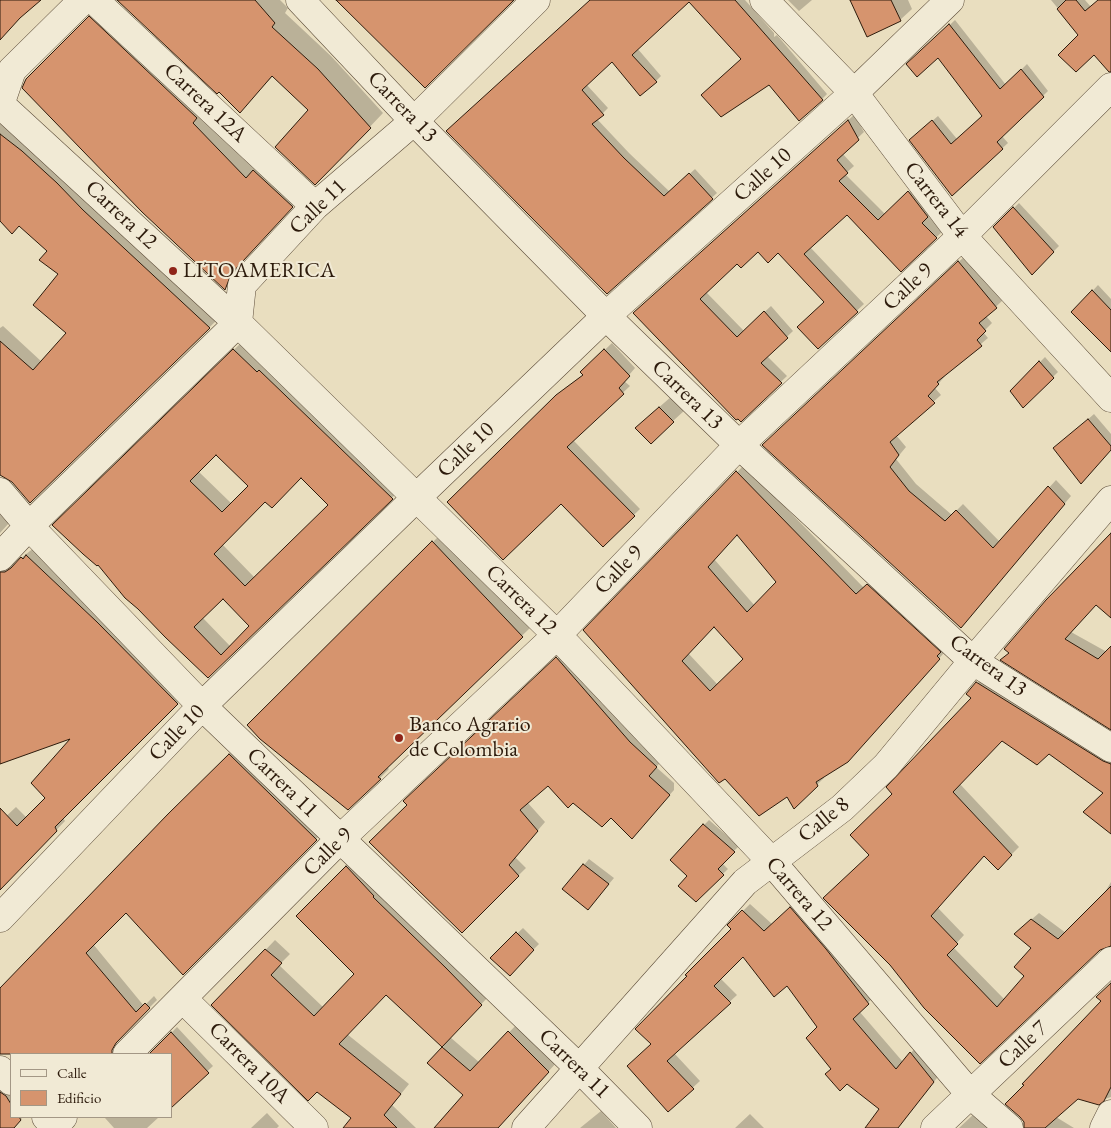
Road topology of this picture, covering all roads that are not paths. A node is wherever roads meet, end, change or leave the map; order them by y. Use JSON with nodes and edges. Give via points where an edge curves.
{"nodes":[{"id":1,"x":83,"y":0,"type":"edge"},
{"id":2,"x":94,"y":0,"type":"edge"},
{"id":3,"x":300,"y":0,"type":"edge"},
{"id":4,"x":536,"y":0,"type":"edge"},
{"id":5,"x":764,"y":0,"type":"edge"},
{"id":6,"x":950,"y":0,"type":"edge"},
{"id":7,"x":1111,"y":87,"type":"edge"},
{"id":8,"x":854,"y":93,"type":"junction"},
{"id":9,"x":0,"y":105,"type":"edge"},
{"id":10,"x":414,"y":121,"type":"junction"},
{"id":11,"x":315,"y":206,"type":"junction"},
{"id":12,"x":962,"y":236,"type":"junction"},
{"id":13,"x":606,"y":316,"type":"junction"},
{"id":14,"x":238,"y":323,"type":"junction"},
{"id":15,"x":1111,"y":398,"type":"edge"},
{"id":16,"x":739,"y":445,"type":"junction"},
{"id":17,"x":0,"y":492,"type":"edge"},
{"id":18,"x":416,"y":498,"type":"junction"},
{"id":19,"x":1111,"y":500,"type":"edge"},
{"id":20,"x":29,"y":526,"type":"junction"},
{"id":21,"x":0,"y":557,"type":"edge"},
{"id":22,"x":557,"y":635,"type":"junction"},
{"id":23,"x":973,"y":660,"type":"junction"},
{"id":24,"x":202,"y":706,"type":"junction"},
{"id":25,"x":1111,"y":748,"type":"edge"},
{"id":26,"x":340,"y":839,"type":"junction"},
{"id":27,"x":771,"y":860,"type":"junction"},
{"id":28,"x":0,"y":918,"type":"edge"},
{"id":29,"x":1111,"y":962,"type":"edge"},
{"id":30,"x":183,"y":998,"type":"junction"},
{"id":31,"x":128,"y":1053,"type":"edge"},
{"id":32,"x":579,"y":1068,"type":"junction"},
{"id":33,"x":0,"y":1070,"type":"edge"},
{"id":34,"x":10,"y":1080,"type":"edge"},
{"id":35,"x":970,"y":1094,"type":"junction"},
{"id":36,"x":1111,"y":1114,"type":"edge"},
{"id":37,"x":314,"y":1128,"type":"edge"},
{"id":38,"x":526,"y":1128,"type":"edge"},
{"id":39,"x":638,"y":1128,"type":"edge"},
{"id":40,"x":935,"y":1128,"type":"edge"},
{"id":41,"x":1009,"y":1128,"type":"edge"},
{"id":42,"x":1104,"y":1128,"type":"edge"}],
"edges":[{"from":1,"to":9,"type":"street","via":[[12,70]]},
{"from":2,"to":11,"type":"street","name":"Carrera 12A"},
{"from":3,"to":10,"type":"street","name":"Carrera 13"},
{"from":4,"to":10,"type":"street","name":"Calle 11"},
{"from":5,"to":8,"type":"street","name":"Carrera 14"},
{"from":6,"to":8,"type":"street","name":"Calle 10"},
{"from":7,"to":12,"type":"street","name":"Calle 9"},
{"from":8,"to":12,"type":"street","name":"Carrera 14"},
{"from":8,"to":13,"type":"street","name":"Calle 10"},
{"from":9,"to":14,"type":"street","name":"Carrera 12"},
{"from":10,"to":11,"type":"street","name":"Calle 11"},
{"from":10,"to":13,"type":"street","name":"Carrera 13"},
{"from":11,"to":14,"type":"street","name":"Calle 11","via":[[242,285]]},
{"from":12,"to":15,"type":"street","name":"Carrera 14"},
{"from":12,"to":16,"type":"street","name":"Calle 9"},
{"from":13,"to":16,"type":"street","name":"Carrera 13"},
{"from":13,"to":18,"type":"street","name":"Calle 10"},
{"from":14,"to":18,"type":"street","name":"Carrera 12"},
{"from":14,"to":20,"type":"street"},
{"from":16,"to":22,"type":"street","name":"Calle 9"},
{"from":16,"to":23,"type":"street","name":"Carrera 13"},
{"from":17,"to":20,"type":"street","name":"Carrera 11"},
{"from":18,"to":22,"type":"street","name":"Carrera 12"},
{"from":18,"to":24,"type":"street","name":"Calle 10"},
{"from":19,"to":23,"type":"street","name":"Calle 8"},
{"from":20,"to":21,"type":"street"},
{"from":20,"to":24,"type":"street","name":"Carrera 11"},
{"from":22,"to":26,"type":"street","name":"Calle 9"},
{"from":22,"to":27,"type":"street","name":"Carrera 12"},
{"from":23,"to":25,"type":"street","name":"Carrera 13"},
{"from":23,"to":27,"type":"street","name":"Calle 8","via":[[880,772],[842,808]]},
{"from":24,"to":26,"type":"street","name":"Carrera 11"},
{"from":24,"to":28,"type":"street","name":"Calle 10"},
{"from":26,"to":30,"type":"street","name":"Calle 9"},
{"from":26,"to":32,"type":"street","name":"Carrera 11"},
{"from":27,"to":32,"type":"street","name":"Calle 8","via":[[745,882]]},
{"from":27,"to":35,"type":"street","name":"Carrera 12"},
{"from":29,"to":35,"type":"street","name":"Calle 7"},
{"from":30,"to":31,"type":"street","name":"Calle 9"},
{"from":30,"to":37,"type":"street","name":"Carrera 10A"},
{"from":32,"to":38,"type":"street","name":"Calle 8"},
{"from":32,"to":39,"type":"street","name":"Carrera 11"},
{"from":33,"to":34,"type":"street"},
{"from":35,"to":40,"type":"street","name":"Calle 7"},
{"from":35,"to":41,"type":"street","name":"Carrera 12"},
{"from":36,"to":42,"type":"street"}]}
